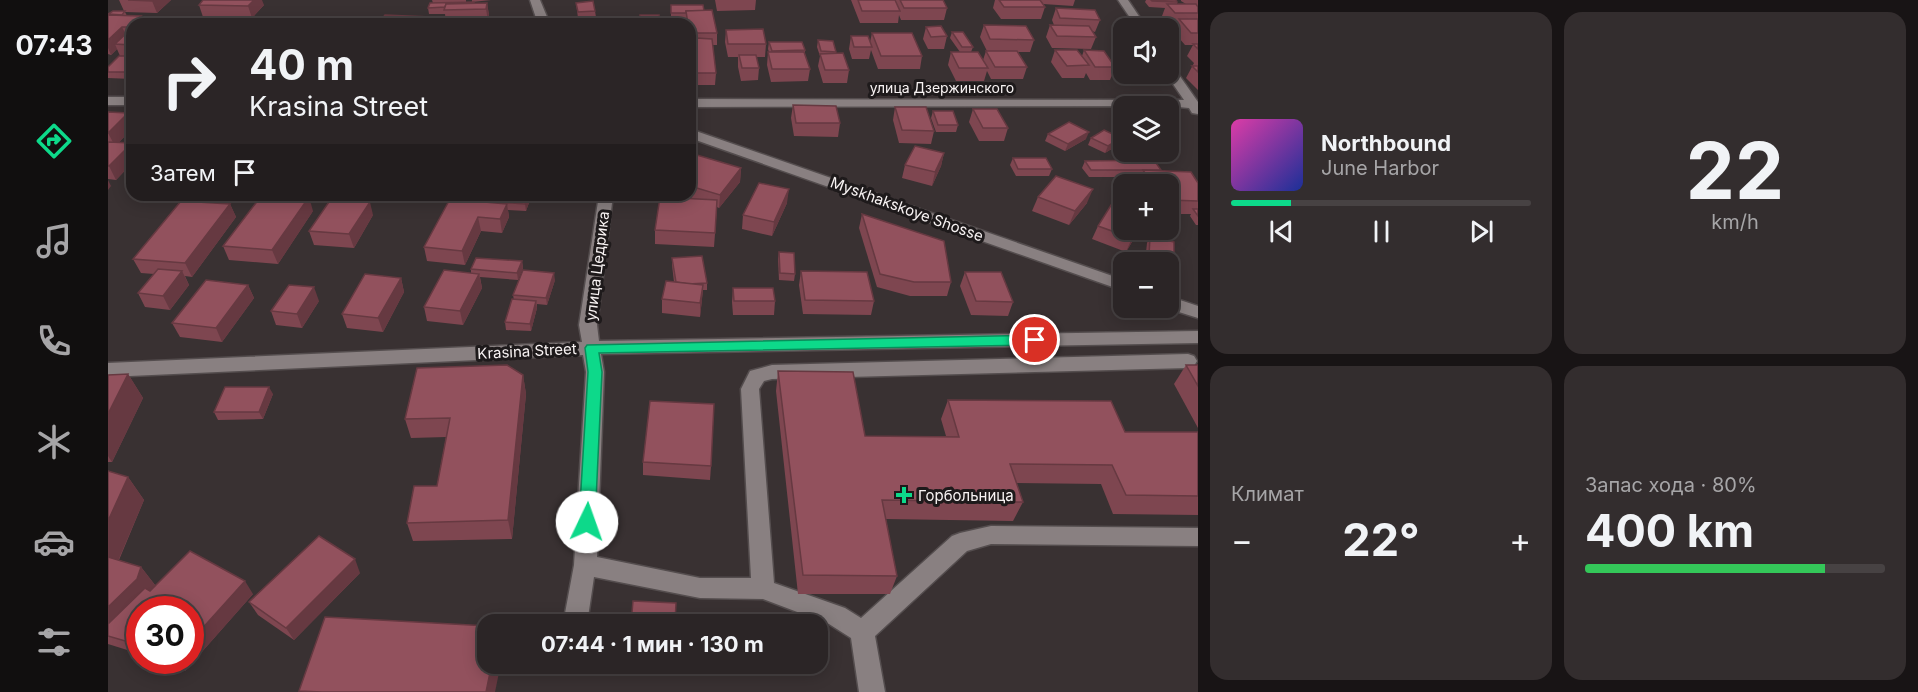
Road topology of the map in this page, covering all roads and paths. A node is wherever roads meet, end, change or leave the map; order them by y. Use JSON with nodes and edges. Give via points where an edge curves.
{"nodes":[{"id":1,"x":535,"y":0,"type":"edge"},
{"id":2,"x":1123,"y":0,"type":"edge"},
{"id":3,"x":542,"y":18,"type":"edge"},
{"id":4,"x":1135,"y":18,"type":"edge"},
{"id":5,"x":1179,"y":83,"type":"edge"},
{"id":6,"x":108,"y":101,"type":"edge"},
{"id":7,"x":126,"y":101,"type":"edge"},
{"id":8,"x":696,"y":103,"type":"edge"},
{"id":9,"x":1196,"y":107,"type":"edge"},
{"id":10,"x":696,"y":135,"type":"edge"},
{"id":11,"x":605,"y":201,"type":"edge"},
{"id":12,"x":1113,"y":282,"type":"edge"},
{"id":13,"x":1179,"y":306,"type":"edge"},
{"id":14,"x":1198,"y":312,"type":"edge"},
{"id":15,"x":1198,"y":337,"type":"edge"},
{"id":16,"x":592,"y":348,"type":"junction"},
{"id":17,"x":1188,"y":361,"type":"dead end"},
{"id":18,"x":108,"y":370,"type":"edge"},
{"id":19,"x":1198,"y":537,"type":"edge"},
{"id":20,"x":585,"y":565,"type":"junction"},
{"id":21,"x":763,"y":589,"type":"junction"},
{"id":22,"x":577,"y":614,"type":"edge"},
{"id":23,"x":862,"y":632,"type":"junction"},
{"id":24,"x":872,"y":692,"type":"edge"}],
"edges":[{"from":1,"to":3,"type":"street"},
{"from":2,"to":4,"type":"street"},
{"from":5,"to":9,"type":"street"},
{"from":6,"to":7,"type":"street"},
{"from":8,"to":9,"type":"street","name":"улица Дзержинского"},
{"from":10,"to":12,"type":"street","name":"Myskhakskoye Shosse"},
{"from":11,"to":16,"type":"street","name":"улица Цедрика","via":[[588,325]]},
{"from":13,"to":14,"type":"street"},
{"from":15,"to":16,"type":"street","name":"Krasina Street"},
{"from":16,"to":18,"type":"street","name":"Krasina Street"},
{"from":16,"to":20,"type":"street","name":"улица Цедрика","via":[[595,372]]},
{"from":17,"to":21,"type":"street","via":[[772,372],[757,376],[750,389]]},
{"from":19,"to":23,"type":"street","via":[[991,535],[960,543]]},
{"from":20,"to":21,"type":"street","via":[[700,588]]},
{"from":20,"to":22,"type":"street","name":"улица Цедрика"},
{"from":21,"to":23,"type":"street","via":[[837,616]]},
{"from":23,"to":24,"type":"street"}]}
